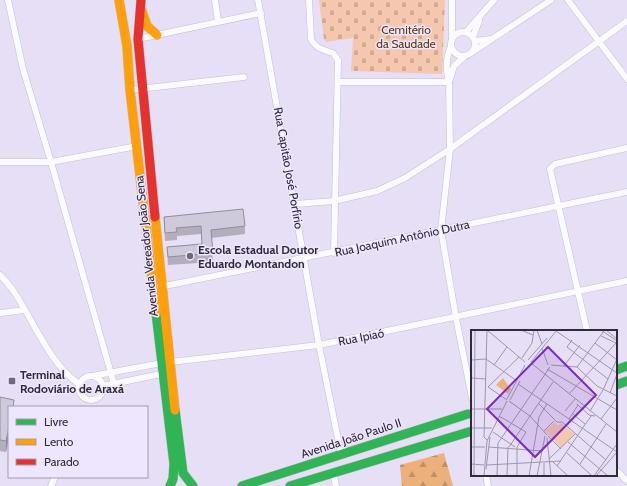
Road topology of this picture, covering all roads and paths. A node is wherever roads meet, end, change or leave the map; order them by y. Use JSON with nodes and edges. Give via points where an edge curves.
{"nodes":[{"id":1,"x":8,"y":0,"type":"edge"},
{"id":2,"x":119,"y":0,"type":"edge"},
{"id":3,"x":141,"y":0,"type":"edge"},
{"id":4,"x":215,"y":0,"type":"edge"},
{"id":5,"x":258,"y":0,"type":"edge"},
{"id":6,"x":309,"y":0,"type":"edge"},
{"id":7,"x":452,"y":0,"type":"edge"},
{"id":8,"x":494,"y":0,"type":"edge"},
{"id":9,"x":551,"y":0,"type":"edge"},
{"id":10,"x":568,"y":0,"type":"edge"},
{"id":11,"x":142,"y":11,"type":"junction"},
{"id":12,"x":261,"y":13,"type":"junction"},
{"id":13,"x":121,"y":16,"type":"junction"},
{"id":14,"x":480,"y":17,"type":"junction"},
{"id":15,"x":218,"y":21,"type":"junction"},
{"id":16,"x":627,"y":21,"type":"edge"},
{"id":17,"x":139,"y":24,"type":"junction"},
{"id":18,"x":466,"y":32,"type":"junction"},
{"id":19,"x":157,"y":35,"type":"junction"},
{"id":20,"x":138,"y":39,"type":"junction"},
{"id":21,"x":452,"y":39,"type":"junction"},
{"id":22,"x":474,"y":39,"type":"junction"},
{"id":23,"x":493,"y":39,"type":"junction"},
{"id":24,"x":599,"y":41,"type":"junction"},
{"id":25,"x":451,"y":47,"type":"junction"},
{"id":26,"x":471,"y":53,"type":"junction"},
{"id":27,"x":464,"y":56,"type":"junction"},
{"id":28,"x":244,"y":77,"type":"dead end"},
{"id":29,"x":627,"y":79,"type":"edge"},
{"id":30,"x":338,"y":82,"type":"junction"},
{"id":31,"x":449,"y":82,"type":"junction"},
{"id":32,"x":143,"y":88,"type":"junction"},
{"id":33,"x":130,"y":90,"type":"junction"},
{"id":34,"x":137,"y":146,"type":"junction"},
{"id":35,"x":627,"y":148,"type":"edge"},
{"id":36,"x":450,"y":149,"type":"junction"},
{"id":37,"x":0,"y":162,"type":"edge"},
{"id":38,"x":51,"y":162,"type":"junction"},
{"id":39,"x":627,"y":192,"type":"edge"},
{"id":40,"x":334,"y":201,"type":"junction"},
{"id":41,"x":295,"y":204,"type":"junction"},
{"id":42,"x":558,"y":206,"type":"junction"},
{"id":43,"x":441,"y":230,"type":"junction"},
{"id":44,"x":334,"y":253,"type":"junction"},
{"id":45,"x":305,"y":259,"type":"junction"},
{"id":46,"x":0,"y":275,"type":"edge"},
{"id":47,"x":627,"y":281,"type":"edge"},
{"id":48,"x":158,"y":288,"type":"junction"},
{"id":49,"x":577,"y":292,"type":"junction"},
{"id":50,"x":25,"y":310,"type":"junction"},
{"id":51,"x":0,"y":313,"type":"edge"},
{"id":52,"x":456,"y":318,"type":"junction"},
{"id":53,"x":587,"y":330,"type":"edge"},
{"id":54,"x":319,"y":345,"type":"junction"},
{"id":55,"x":167,"y":363,"type":"junction"},
{"id":56,"x":627,"y":366,"type":"edge"},
{"id":57,"x":617,"y":370,"type":"edge"},
{"id":58,"x":112,"y":373,"type":"junction"},
{"id":59,"x":168,"y":373,"type":"junction"},
{"id":60,"x":92,"y":376,"type":"junction"},
{"id":61,"x":627,"y":381,"type":"edge"},
{"id":62,"x":79,"y":384,"type":"junction"},
{"id":63,"x":114,"y":384,"type":"junction"},
{"id":64,"x":617,"y":385,"type":"edge"},
{"id":65,"x":103,"y":386,"type":"junction"},
{"id":66,"x":471,"y":393,"type":"edge"},
{"id":67,"x":92,"y":401,"type":"junction"},
{"id":68,"x":90,"y":406,"type":"edge"},
{"id":69,"x":470,"y":412,"type":"edge"},
{"id":70,"x":471,"y":429,"type":"edge"},
{"id":71,"x":471,"y":430,"type":"edge"},
{"id":72,"x":341,"y":454,"type":"junction"},
{"id":73,"x":617,"y":471,"type":"edge"},
{"id":74,"x":333,"y":472,"type":"junction"},
{"id":75,"x":486,"y":476,"type":"edge"},
{"id":76,"x":627,"y":481,"type":"edge"},
{"id":77,"x":170,"y":486,"type":"edge"},
{"id":78,"x":193,"y":486,"type":"edge"},
{"id":79,"x":244,"y":486,"type":"edge"},
{"id":80,"x":290,"y":486,"type":"edge"},
{"id":81,"x":336,"y":486,"type":"edge"},
{"id":82,"x":488,"y":486,"type":"edge"}],
"edges":[{"from":1,"to":38,"type":"street","via":[[23,70]]},
{"from":2,"to":13,"type":"main road","name":"Avenida Vereador João Sena"},
{"from":3,"to":11,"type":"main road","name":"Avenida Vereador João Sena"},
{"from":4,"to":15,"type":"street"},
{"from":5,"to":12,"type":"street","name":"Rua Capitão José Porfírio"},
{"from":6,"to":30,"type":"street","via":[[311,39],[318,48],[337,56]]},
{"from":7,"to":21,"type":"street"},
{"from":8,"to":14,"type":"street"},
{"from":9,"to":23,"type":"street"},
{"from":10,"to":24,"type":"street"},
{"from":11,"to":17,"type":"main road","name":"Avenida Vereador João Sena"},
{"from":11,"to":19,"type":"main road","via":[[147,26]]},
{"from":12,"to":15,"type":"street"},
{"from":12,"to":41,"type":"street","name":"Rua Capitão José Porfírio"},
{"from":13,"to":17,"type":"main road","via":[[130,26]]},
{"from":13,"to":33,"type":"main road","name":"Avenida Vereador João Sena"},
{"from":14,"to":18,"type":"street"},
{"from":14,"to":22,"type":"street"},
{"from":15,"to":19,"type":"street"},
{"from":16,"to":24,"type":"street"},
{"from":17,"to":20,"type":"main road","name":"Avenida Vereador João Sena"},
{"from":18,"to":21,"type":"street","via":[[458,33]]},
{"from":18,"to":22,"type":"street"},
{"from":19,"to":20,"type":"street"},
{"from":20,"to":32,"type":"main road","name":"Avenida Vereador João Sena"},
{"from":21,"to":25,"type":"street"},
{"from":22,"to":23,"type":"street"},
{"from":22,"to":26,"type":"street","via":[[475,47]]},
{"from":23,"to":26,"type":"street"},
{"from":24,"to":29,"type":"street"},
{"from":24,"to":36,"type":"street"},
{"from":25,"to":27,"type":"street","via":[[456,54]]},
{"from":25,"to":31,"type":"street","via":[[447,54]]},
{"from":26,"to":27,"type":"street"},
{"from":27,"to":31,"type":"street","via":[[454,66]]},
{"from":28,"to":32,"type":"street"},
{"from":30,"to":31,"type":"street"},
{"from":30,"to":40,"type":"street"},
{"from":31,"to":36,"type":"street"},
{"from":32,"to":33,"type":"street"},
{"from":32,"to":48,"type":"main road","name":"Avenida Vereador João Sena"},
{"from":33,"to":34,"type":"main road","name":"Avenida Vereador João Sena"},
{"from":34,"to":38,"type":"street"},
{"from":34,"to":48,"type":"main road","name":"Avenida Vereador João Sena"},
{"from":35,"to":42,"type":"street","via":[[555,164],[550,172]]},
{"from":36,"to":40,"type":"street","via":[[391,185]]},
{"from":36,"to":43,"type":"street"},
{"from":37,"to":38,"type":"street"},
{"from":38,"to":58,"type":"street"},
{"from":39,"to":42,"type":"street","name":"Rua Joaquim Antônio Dutra"},
{"from":40,"to":41,"type":"street"},
{"from":40,"to":44,"type":"street"},
{"from":41,"to":45,"type":"street","name":"Rua Capitão José Porfírio"},
{"from":42,"to":43,"type":"street","name":"Rua Joaquim Antônio Dutra"},
{"from":42,"to":49,"type":"street"},
{"from":43,"to":44,"type":"street","name":"Rua Joaquim Antônio Dutra"},
{"from":43,"to":52,"type":"street"},
{"from":44,"to":45,"type":"street","name":"Rua Joaquim Antônio Dutra"},
{"from":45,"to":48,"type":"street","name":"Rua Joaquim Antônio Dutra"},
{"from":45,"to":54,"type":"street","name":"Rua Capitão José Porfírio"},
{"from":46,"to":50,"type":"street","via":[[14,290]]},
{"from":47,"to":49,"type":"street","name":"Rua Ipiaó"},
{"from":48,"to":55,"type":"main road","name":"Avenida Vereador João Sena"},
{"from":49,"to":52,"type":"street","name":"Rua Ipiaó"},
{"from":49,"to":53,"type":"street"},
{"from":50,"to":51,"type":"street"},
{"from":50,"to":62,"type":"street","via":[[50,352],[67,375]]},
{"from":52,"to":54,"type":"street","name":"Rua Ipiaó"},
{"from":52,"to":66,"type":"street"},
{"from":54,"to":55,"type":"street","name":"Rua Ipiaó"},
{"from":54,"to":72,"type":"street","name":"Rua Capitão José Porfírio"},
{"from":55,"to":58,"type":"street","name":"Rua Ipiaó"},
{"from":55,"to":59,"type":"main road","name":"Avenida Vereador João Sena"},
{"from":56,"to":57,"type":"main road"},
{"from":58,"to":60,"type":"street","name":"Rua Ipiaó"},
{"from":58,"to":63,"type":"street"},
{"from":59,"to":63,"type":"street"},
{"from":59,"to":77,"type":"main road","name":"Avenida Vereador João Sena","via":[[174,464]]},
{"from":59,"to":78,"type":"main road","name":"Avenida Vereador João Sena","via":[[181,464],[183,473]]},
{"from":60,"to":62,"type":"street","name":"Rua Ipiaó","via":[[84,378]]},
{"from":60,"to":65,"type":"street","via":[[99,379]]},
{"from":61,"to":64,"type":"main road"},
{"from":62,"to":67,"type":"street","via":[[80,395]]},
{"from":63,"to":65,"type":"street"},
{"from":65,"to":67,"type":"street","via":[[100,397]]},
{"from":67,"to":68,"type":"street"},
{"from":69,"to":70,"type":"main road","via":[[466,422]]},
{"from":69,"to":72,"type":"main road","name":"Avenida João Paulo II"},
{"from":71,"to":74,"type":"main road"},
{"from":72,"to":79,"type":"main road","name":"Avenida João Paulo II"},
{"from":73,"to":76,"type":"street"},
{"from":74,"to":80,"type":"main road"},
{"from":74,"to":81,"type":"street"},
{"from":75,"to":82,"type":"street"}]}
